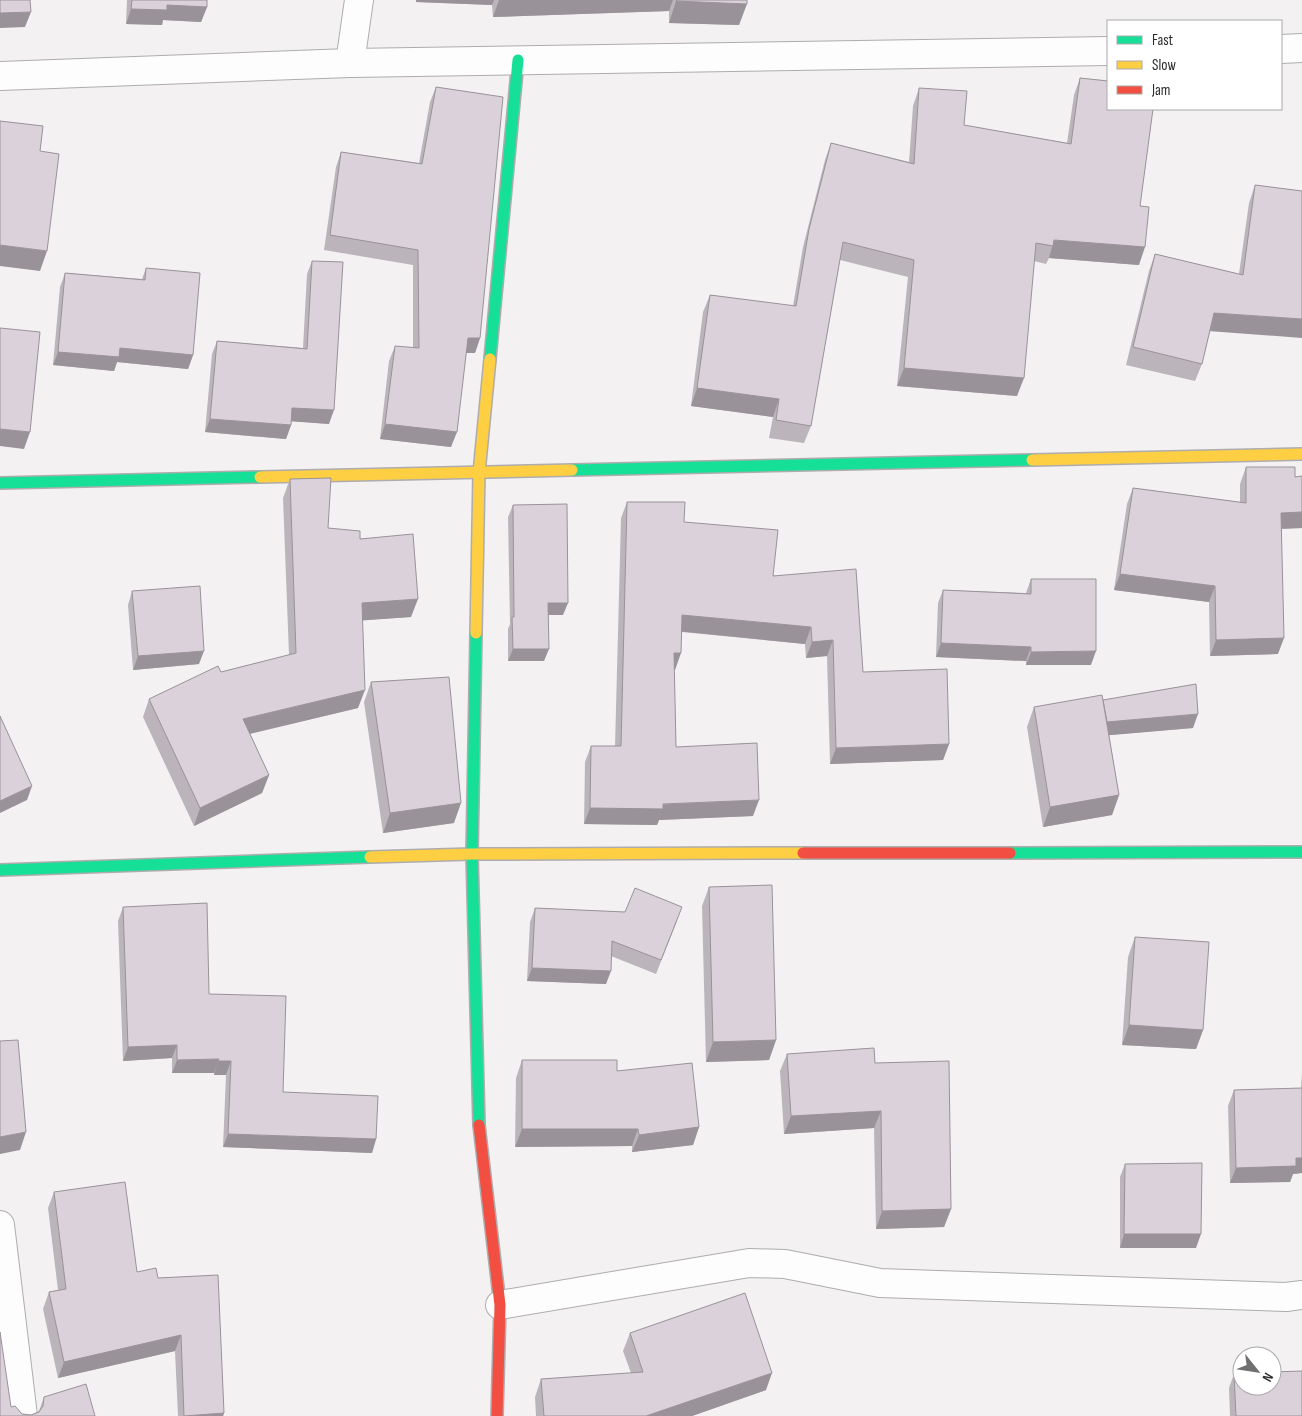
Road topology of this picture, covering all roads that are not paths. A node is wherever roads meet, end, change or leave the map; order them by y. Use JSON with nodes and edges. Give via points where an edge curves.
{"nodes":[{"id":1,"x":360,"y":0,"type":"edge"},
{"id":2,"x":1302,"y":48,"type":"edge"},
{"id":3,"x":1282,"y":49,"type":"edge"},
{"id":4,"x":1107,"y":51,"type":"edge"},
{"id":5,"x":518,"y":60,"type":"junction"},
{"id":6,"x":350,"y":63,"type":"junction"},
{"id":7,"x":0,"y":76,"type":"edge"},
{"id":8,"x":1302,"y":454,"type":"edge"},
{"id":9,"x":478,"y":473,"type":"junction"},
{"id":10,"x":0,"y":483,"type":"edge"},
{"id":11,"x":1302,"y":852,"type":"edge"},
{"id":12,"x":472,"y":854,"type":"junction"},
{"id":13,"x":0,"y":870,"type":"edge"},
{"id":14,"x":0,"y":1225,"type":"edge"},
{"id":15,"x":1302,"y":1295,"type":"edge"},
{"id":16,"x":500,"y":1305,"type":"junction"},
{"id":17,"x":23,"y":1416,"type":"edge"},
{"id":18,"x":497,"y":1416,"type":"edge"}],
"edges":[{"from":1,"to":6,"type":"street"},
{"from":2,"to":3,"type":"street"},
{"from":4,"to":5,"type":"street"},
{"from":5,"to":6,"type":"street"},
{"from":5,"to":9,"type":"street"},
{"from":6,"to":7,"type":"street"},
{"from":8,"to":9,"type":"street"},
{"from":9,"to":10,"type":"street"},
{"from":9,"to":12,"type":"street"},
{"from":11,"to":12,"type":"street"},
{"from":12,"to":13,"type":"street"},
{"from":12,"to":16,"type":"street","via":[[478,1114]]},
{"from":14,"to":17,"type":"street"},
{"from":15,"to":16,"type":"street","via":[[880,1283],[785,1264],[749,1263]]},
{"from":16,"to":18,"type":"street"}]}
